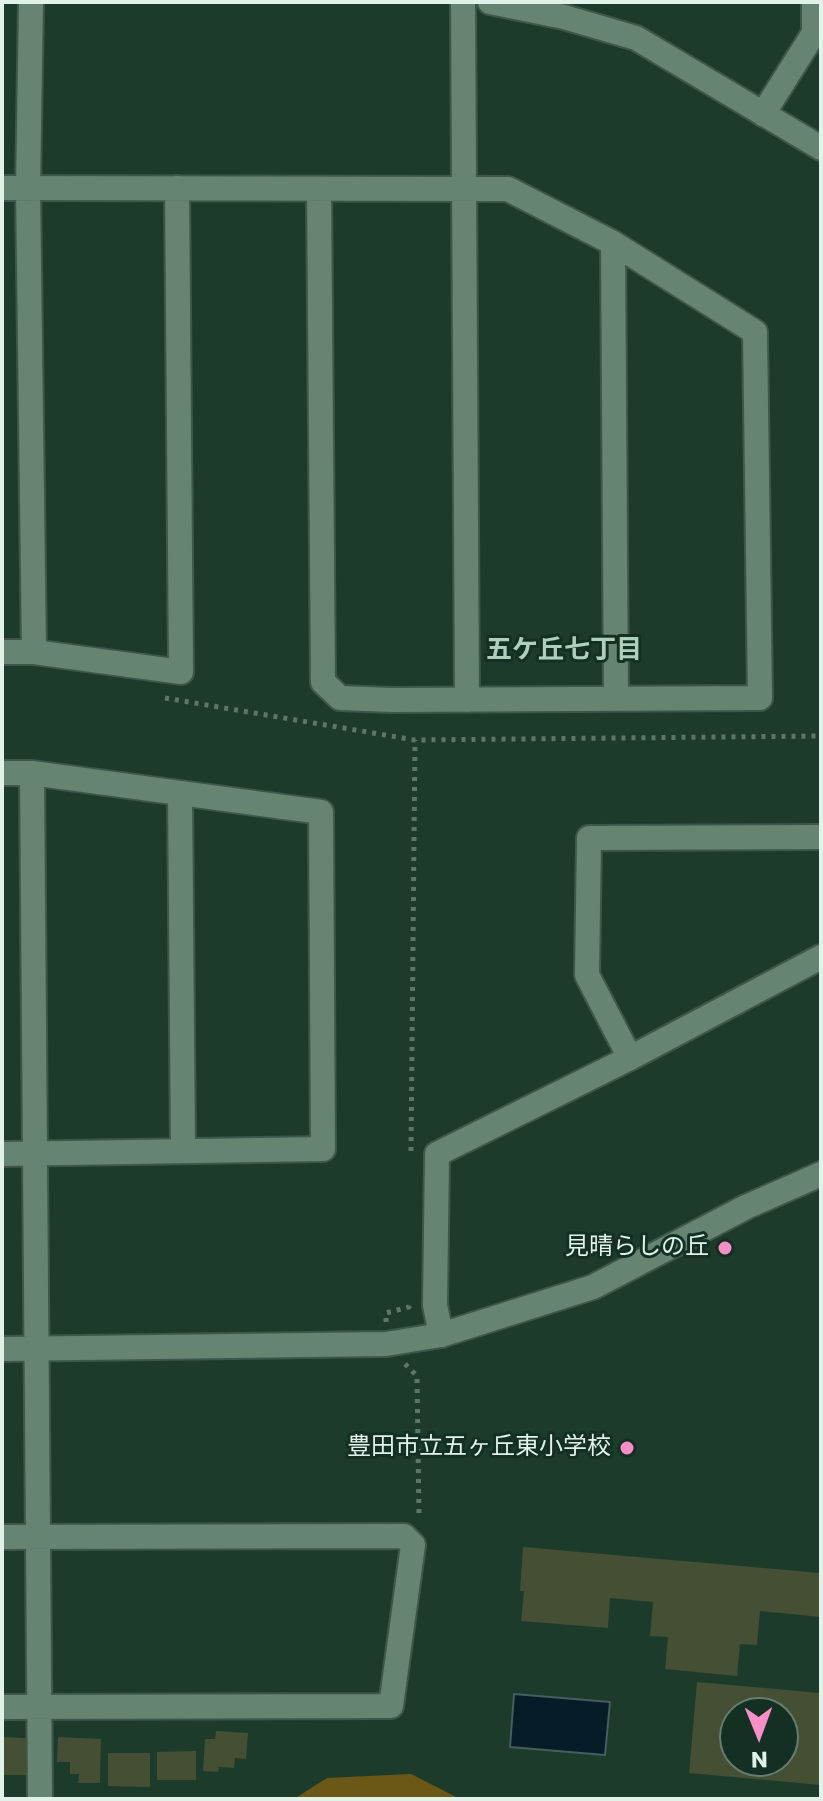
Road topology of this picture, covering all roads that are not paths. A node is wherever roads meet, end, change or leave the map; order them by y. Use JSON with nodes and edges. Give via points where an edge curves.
{"nodes":[{"id":1,"x":31,"y":2,"type":"edge"},
{"id":2,"x":463,"y":2,"type":"edge"},
{"id":3,"x":490,"y":2,"type":"edge"},
{"id":4,"x":814,"y":2,"type":"edge"},
{"id":5,"x":763,"y":114,"type":"junction"},
{"id":6,"x":821,"y":148,"type":"edge"},
{"id":7,"x":2,"y":188,"type":"edge"},
{"id":8,"x":28,"y":188,"type":"junction"},
{"id":9,"x":177,"y":188,"type":"junction"},
{"id":10,"x":319,"y":189,"type":"junction"},
{"id":11,"x":465,"y":190,"type":"junction"},
{"id":12,"x":613,"y":243,"type":"junction"},
{"id":13,"x":2,"y":652,"type":"edge"},
{"id":14,"x":34,"y":652,"type":"junction"},
{"id":15,"x":616,"y":699,"type":"junction"},
{"id":16,"x":467,"y":700,"type":"junction"},
{"id":17,"x":2,"y":773,"type":"edge"},
{"id":18,"x":32,"y":773,"type":"junction"},
{"id":19,"x":180,"y":793,"type":"junction"},
{"id":20,"x":821,"y":837,"type":"edge"},
{"id":21,"x":821,"y":957,"type":"edge"},
{"id":22,"x":630,"y":1058,"type":"junction"},
{"id":23,"x":183,"y":1151,"type":"junction"},
{"id":24,"x":36,"y":1153,"type":"junction"},
{"id":25,"x":2,"y":1154,"type":"edge"},
{"id":26,"x":821,"y":1174,"type":"edge"},
{"id":27,"x":441,"y":1335,"type":"junction"},
{"id":28,"x":2,"y":1349,"type":"edge"},
{"id":29,"x":37,"y":1349,"type":"junction"},
{"id":30,"x":2,"y":1537,"type":"edge"},
{"id":31,"x":38,"y":1537,"type":"junction"},
{"id":32,"x":2,"y":1707,"type":"edge"},
{"id":33,"x":39,"y":1707,"type":"junction"},
{"id":34,"x":40,"y":1799,"type":"edge"}],
"edges":[{"from":1,"to":8,"type":"street"},
{"from":2,"to":11,"type":"street"},
{"from":3,"to":5,"type":"street","via":[[636,38]]},
{"from":4,"to":5,"type":"street","via":[[814,33]]},
{"from":5,"to":6,"type":"street"},
{"from":7,"to":8,"type":"street"},
{"from":8,"to":9,"type":"street"},
{"from":8,"to":14,"type":"street"},
{"from":9,"to":10,"type":"street"},
{"from":9,"to":14,"type":"street","via":[[181,672]]},
{"from":10,"to":11,"type":"street"},
{"from":10,"to":16,"type":"street","via":[[323,682],[340,698]]},
{"from":11,"to":12,"type":"street","via":[[508,189]]},
{"from":11,"to":16,"type":"street"},
{"from":12,"to":15,"type":"street"},
{"from":12,"to":15,"type":"street","via":[[755,332],[760,666],[760,698]]},
{"from":13,"to":14,"type":"street"},
{"from":15,"to":16,"type":"street"},
{"from":17,"to":18,"type":"street"},
{"from":18,"to":19,"type":"street"},
{"from":18,"to":24,"type":"street"},
{"from":19,"to":23,"type":"street"},
{"from":19,"to":23,"type":"street","via":[[321,812],[323,1149]]},
{"from":20,"to":22,"type":"street","via":[[589,838],[587,975]]},
{"from":21,"to":22,"type":"street"},
{"from":22,"to":27,"type":"street","via":[[437,1154],[435,1305]]},
{"from":23,"to":24,"type":"street"},
{"from":24,"to":25,"type":"street"},
{"from":24,"to":29,"type":"street"},
{"from":26,"to":27,"type":"street","via":[[593,1287]]},
{"from":27,"to":29,"type":"street","via":[[386,1344]]},
{"from":28,"to":29,"type":"street"},
{"from":29,"to":31,"type":"street"},
{"from":30,"to":31,"type":"street"},
{"from":31,"to":33,"type":"street"},
{"from":31,"to":33,"type":"street","via":[[404,1536],[413,1545],[391,1706]]},
{"from":32,"to":33,"type":"street"},
{"from":33,"to":34,"type":"street"}]}
